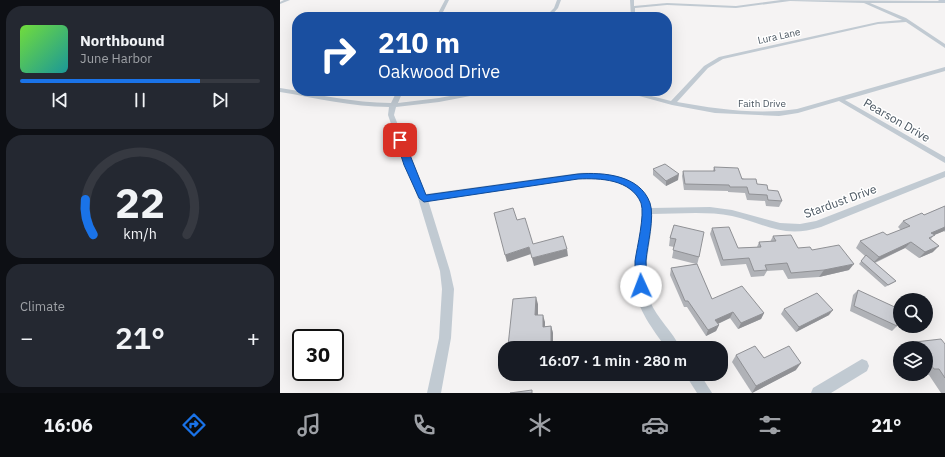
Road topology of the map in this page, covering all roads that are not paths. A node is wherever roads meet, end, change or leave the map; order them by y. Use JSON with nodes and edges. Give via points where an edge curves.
{"nodes":[{"id":1,"x":288,"y":0,"type":"edge"},
{"id":2,"x":448,"y":0,"type":"edge"},
{"id":3,"x":559,"y":0,"type":"edge"},
{"id":4,"x":632,"y":0,"type":"edge"},
{"id":5,"x":941,"y":0,"type":"edge"},
{"id":6,"x":863,"y":2,"type":"junction"},
{"id":7,"x":945,"y":2,"type":"edge"},
{"id":8,"x":280,"y":3,"type":"edge"},
{"id":9,"x":632,"y":7,"type":"junction"},
{"id":10,"x":440,"y":12,"type":"edge"},
{"id":11,"x":552,"y":12,"type":"edge"},
{"id":12,"x":632,"y":12,"type":"edge"},
{"id":13,"x":907,"y":21,"type":"junction"},
{"id":14,"x":945,"y":46,"type":"edge"},
{"id":15,"x":945,"y":69,"type":"edge"},
{"id":16,"x":280,"y":90,"type":"edge"},
{"id":17,"x":292,"y":92,"type":"edge"},
{"id":18,"x":311,"y":96,"type":"edge"},
{"id":19,"x":398,"y":96,"type":"edge"},
{"id":20,"x":462,"y":96,"type":"edge"},
{"id":21,"x":642,"y":96,"type":"edge"},
{"id":22,"x":839,"y":99,"type":"junction"},
{"id":23,"x":672,"y":104,"type":"junction"},
{"id":24,"x":393,"y":105,"type":"junction"},
{"id":25,"x":945,"y":160,"type":"edge"},
{"id":26,"x":945,"y":174,"type":"edge"},
{"id":27,"x":424,"y":198,"type":"junction"},
{"id":28,"x":646,"y":211,"type":"junction"},
{"id":29,"x":669,"y":341,"type":"edge"},
{"id":30,"x":862,"y":366,"type":"dead end"},
{"id":31,"x":697,"y":381,"type":"edge"},
{"id":32,"x":434,"y":393,"type":"edge"},
{"id":33,"x":705,"y":393,"type":"edge"},
{"id":34,"x":818,"y":393,"type":"edge"}],
"edges":[{"from":1,"to":8,"type":"street"},
{"from":2,"to":10,"type":"street"},
{"from":3,"to":11,"type":"street"},
{"from":4,"to":9,"type":"street"},
{"from":5,"to":7,"type":"street"},
{"from":6,"to":7,"type":"street"},
{"from":6,"to":9,"type":"street","via":[[790,0],[742,7],[661,4]]},
{"from":6,"to":13,"type":"street"},
{"from":9,"to":12,"type":"street"},
{"from":13,"to":14,"type":"street"},
{"from":13,"to":23,"type":"street","name":"Lura Lane","via":[[886,22],[721,58],[706,67]]},
{"from":15,"to":22,"type":"street","name":"Faith Drive"},
{"from":16,"to":17,"type":"street"},
{"from":18,"to":24,"type":"street","via":[[342,102]]},
{"from":19,"to":24,"type":"street"},
{"from":20,"to":24,"type":"street"},
{"from":21,"to":23,"type":"street","name":"Faith Drive"},
{"from":22,"to":23,"type":"street","name":"Faith Drive","via":[[780,114],[715,111]]},
{"from":22,"to":25,"type":"street","name":"Pearson Drive"},
{"from":24,"to":27,"type":"street","via":[[391,115]]},
{"from":26,"to":28,"type":"street","name":"Stardust Drive","via":[[818,224],[800,228],[780,227],[716,210]]},
{"from":27,"to":28,"type":"street","via":[[600,175],[620,180],[633,187],[646,204]]},
{"from":27,"to":32,"type":"street","via":[[448,289],[445,338]]},
{"from":28,"to":29,"type":"street","via":[[640,274],[644,299]]},
{"from":30,"to":34,"type":"street"},
{"from":31,"to":33,"type":"street"}]}
